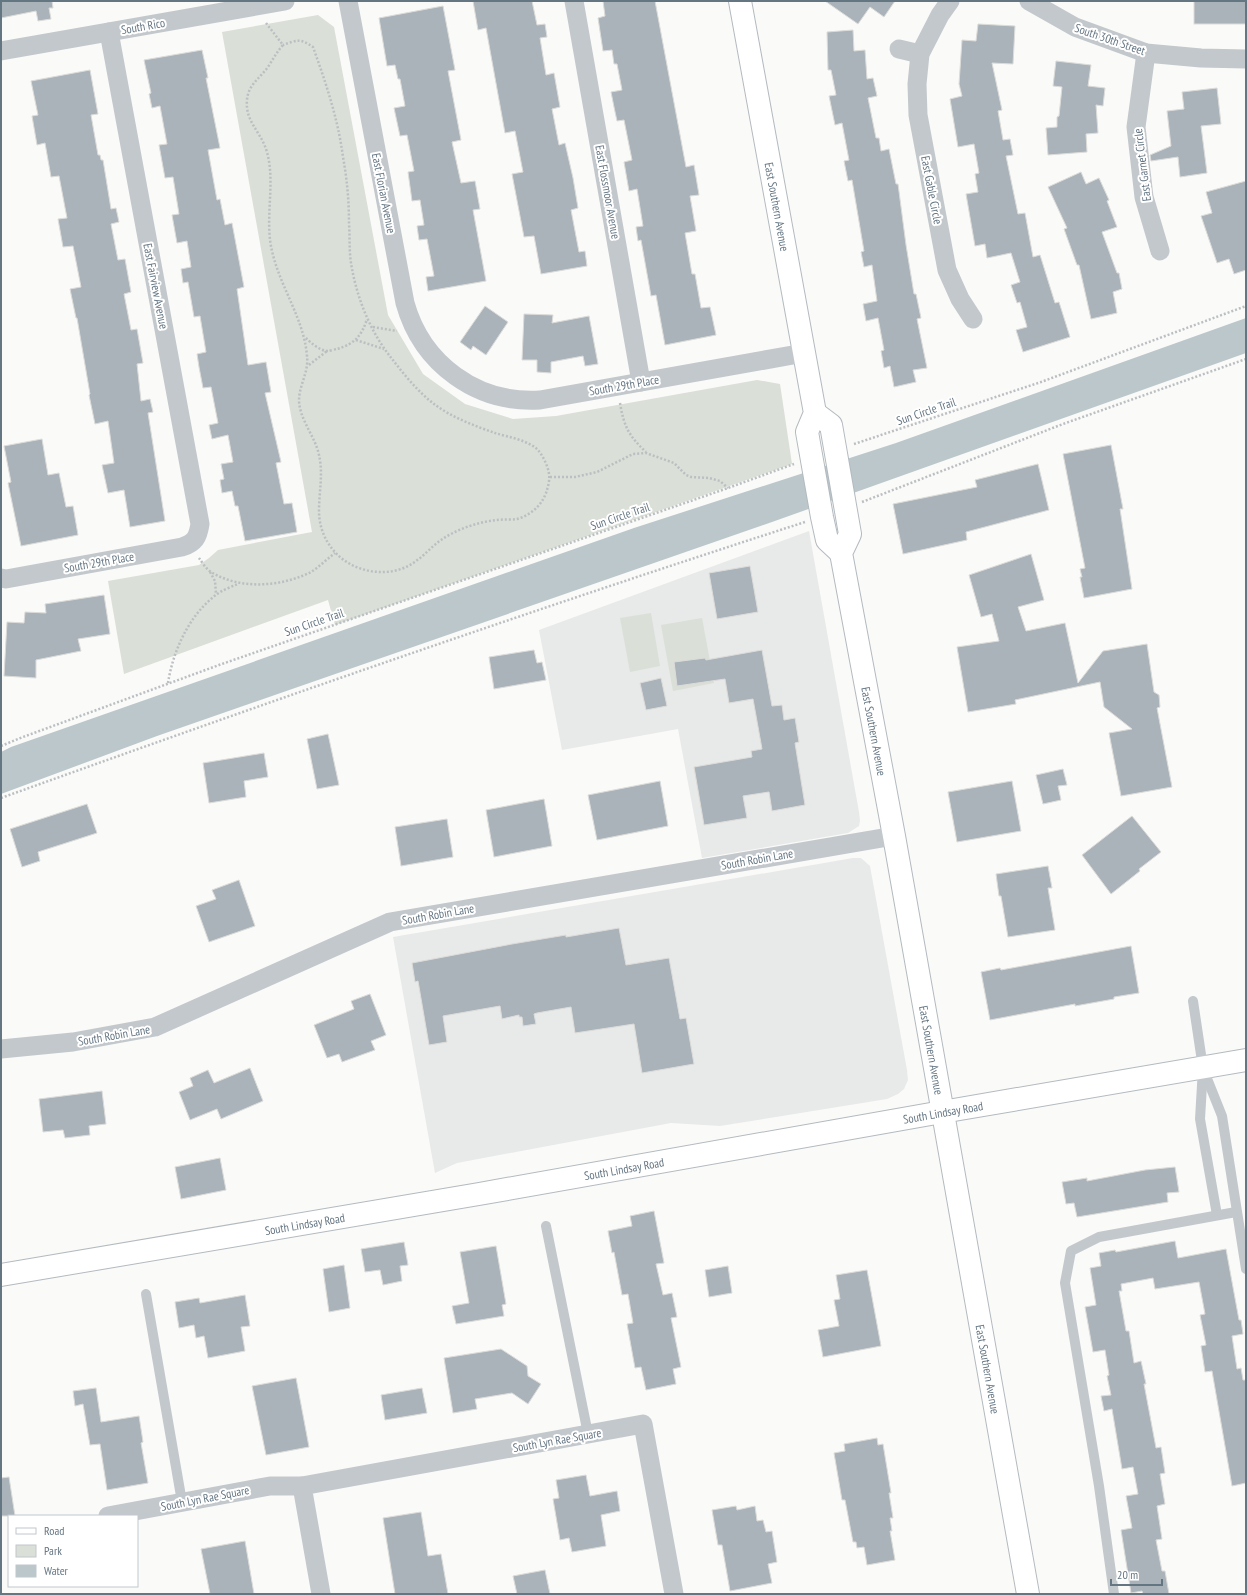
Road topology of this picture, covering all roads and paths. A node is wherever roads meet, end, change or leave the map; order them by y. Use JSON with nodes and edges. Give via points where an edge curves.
{"nodes":[{"id":1,"x":285,"y":1,"type":"edge"},
{"id":2,"x":348,"y":1,"type":"edge"},
{"id":3,"x":574,"y":1,"type":"edge"},
{"id":4,"x":740,"y":1,"type":"edge"},
{"id":5,"x":950,"y":1,"type":"edge"},
{"id":6,"x":1029,"y":1,"type":"edge"},
{"id":7,"x":251,"y":4,"type":"edge"},
{"id":8,"x":109,"y":32,"type":"junction"},
{"id":9,"x":283,"y":45,"type":"junction"},
{"id":10,"x":899,"y":49,"type":"dead end"},
{"id":11,"x":1,"y":51,"type":"edge"},
{"id":12,"x":1146,"y":53,"type":"junction"},
{"id":13,"x":920,"y":54,"type":"junction"},
{"id":14,"x":1246,"y":59,"type":"edge"},
{"id":15,"x":1160,"y":251,"type":"dead end"},
{"id":16,"x":1246,"y":306,"type":"edge"},
{"id":17,"x":367,"y":318,"type":"junction"},
{"id":18,"x":973,"y":319,"type":"dead end"},
{"id":19,"x":372,"y":327,"type":"junction"},
{"id":20,"x":414,"y":330,"type":"junction"},
{"id":21,"x":306,"y":338,"type":"junction"},
{"id":22,"x":356,"y":340,"type":"junction"},
{"id":23,"x":385,"y":349,"type":"junction"},
{"id":24,"x":327,"y":351,"type":"junction"},
{"id":25,"x":804,"y":353,"type":"junction"},
{"id":26,"x":1246,"y":359,"type":"edge"},
{"id":27,"x":308,"y":365,"type":"junction"},
{"id":28,"x":450,"y":371,"type":"joint"},
{"id":29,"x":641,"y":382,"type":"junction"},
{"id":30,"x":620,"y":401,"type":"dead end"},
{"id":31,"x":815,"y":413,"type":"junction"},
{"id":32,"x":646,"y":453,"type":"junction"},
{"id":33,"x":836,"y":456,"type":"junction"},
{"id":34,"x":813,"y":463,"type":"junction"},
{"id":35,"x":550,"y":477,"type":"junction"},
{"id":36,"x":728,"y":488,"type":"junction"},
{"id":37,"x":845,"y":505,"type":"junction"},
{"id":38,"x":821,"y":513,"type":"junction"},
{"id":39,"x":192,"y":543,"type":"junction"},
{"id":40,"x":335,"y":553,"type":"junction"},
{"id":41,"x":841,"y":553,"type":"junction"},
{"id":42,"x":210,"y":571,"type":"junction"},
{"id":43,"x":1,"y":578,"type":"edge"},
{"id":44,"x":239,"y":584,"type":"junction"},
{"id":45,"x":216,"y":594,"type":"junction"},
{"id":46,"x":168,"y":683,"type":"junction"},
{"id":47,"x":1,"y":746,"type":"edge"},
{"id":48,"x":1,"y":798,"type":"edge"},
{"id":49,"x":894,"y":836,"type":"junction"},
{"id":50,"x":1192,"y":1001,"type":"dead end"},
{"id":51,"x":1,"y":1049,"type":"edge"},
{"id":52,"x":1246,"y":1060,"type":"edge"},
{"id":53,"x":1203,"y":1068,"type":"junction"},
{"id":54,"x":942,"y":1112,"type":"junction"},
{"id":55,"x":1236,"y":1212,"type":"junction"},
{"id":56,"x":1217,"y":1215,"type":"junction"},
{"id":57,"x":546,"y":1226,"type":"dead end"},
{"id":58,"x":1246,"y":1269,"type":"edge"},
{"id":59,"x":1,"y":1275,"type":"edge"},
{"id":60,"x":146,"y":1294,"type":"dead end"},
{"id":61,"x":588,"y":1434,"type":"junction"},
{"id":62,"x":302,"y":1486,"type":"junction"},
{"id":63,"x":182,"y":1502,"type":"junction"},
{"id":64,"x":113,"y":1515,"type":"edge"},
{"id":65,"x":321,"y":1594,"type":"edge"},
{"id":66,"x":674,"y":1594,"type":"edge"},
{"id":67,"x":1028,"y":1594,"type":"edge"},
{"id":68,"x":1114,"y":1594,"type":"edge"}],
"edges":[{"from":1,"to":7,"type":"street","name":"South Rico"},
{"from":2,"to":20,"type":"street","name":"East Florian Avenue","via":[[405,303]]},
{"from":3,"to":29,"type":"street","name":"East Flossmoor Avenue"},
{"from":4,"to":25,"type":"main road","name":"East Southern Avenue"},
{"from":5,"to":13,"type":"street","name":"East Gable Circle"},
{"from":6,"to":12,"type":"street","name":"South 30th Street","via":[[1075,27]]},
{"from":7,"to":8,"type":"street","name":"South Rico"},
{"from":7,"to":9,"type":"path"},
{"from":8,"to":11,"type":"street","name":"South Rico"},
{"from":8,"to":39,"type":"street","name":"East Fairview Avenue","via":[[200,524]]},
{"from":9,"to":17,"type":"path","via":[[298,40],[313,47],[334,106],[348,194],[351,266]]},
{"from":9,"to":21,"type":"path","via":[[253,84],[247,96],[247,108],[250,120],[266,148],[270,170],[269,220],[273,255]]},
{"from":10,"to":13,"type":"street"},
{"from":12,"to":14,"type":"street","name":"South 30th Street"},
{"from":12,"to":15,"type":"street","name":"East Garnet Circle","via":[[1136,127],[1144,197]]},
{"from":13,"to":18,"type":"street","name":"East Gable Circle","via":[[917,84],[918,115],[947,270],[960,299]]},
{"from":16,"to":33,"type":"path","name":"Sun Circle Trail"},
{"from":17,"to":19,"type":"path"},
{"from":17,"to":22,"type":"path","via":[[363,332]]},
{"from":19,"to":20,"type":"path","via":[[394,331]]},
{"from":19,"to":23,"type":"path"},
{"from":20,"to":28,"type":"street","name":"East Florian Avenue","via":[[430,355]]},
{"from":21,"to":24,"type":"path"},
{"from":21,"to":27,"type":"path"},
{"from":22,"to":23,"type":"path"},
{"from":22,"to":24,"type":"path","via":[[342,348]]},
{"from":23,"to":35,"type":"path","via":[[415,386],[435,405],[459,418],[529,444],[544,460]]},
{"from":24,"to":27,"type":"path"},
{"from":25,"to":29,"type":"street","name":"South 29th Place"},
{"from":25,"to":31,"type":"main road","name":"East Southern Avenue"},
{"from":26,"to":37,"type":"path"},
{"from":27,"to":40,"type":"path","via":[[299,400],[301,414],[312,435],[322,472],[320,524]]},
{"from":28,"to":29,"type":"street","name":"South 29th Place","via":[[485,393],[512,400],[540,400]]},
{"from":30,"to":32,"type":"path","via":[[625,428]]},
{"from":31,"to":33,"type":"main road","via":[[831,424]]},
{"from":31,"to":34,"type":"main road","via":[[808,432]]},
{"from":32,"to":35,"type":"path","via":[[633,454],[597,472],[575,477]]},
{"from":32,"to":36,"type":"path","via":[[674,463],[686,475],[720,481]]},
{"from":33,"to":37,"type":"main road"},
{"from":34,"to":36,"type":"path","name":"Sun Circle Trail","via":[[796,463]]},
{"from":34,"to":38,"type":"main road"},
{"from":35,"to":40,"type":"path","via":[[541,504],[531,513],[516,519],[500,519],[464,528],[444,538],[414,563],[401,569],[384,572],[365,570]]},
{"from":36,"to":46,"type":"path","name":"Sun Circle Trail"},
{"from":37,"to":41,"type":"main road","via":[[850,534]]},
{"from":38,"to":41,"type":"main road","via":[[827,540]]},
{"from":38,"to":48,"type":"path","via":[[237,713]]},
{"from":39,"to":42,"type":"path"},
{"from":39,"to":43,"type":"street","name":"South 29th Place"},
{"from":40,"to":44,"type":"path","via":[[312,571],[291,580]]},
{"from":41,"to":49,"type":"main road","name":"East Southern Avenue"},
{"from":42,"to":44,"type":"path"},
{"from":42,"to":45,"type":"path","via":[[215,581]]},
{"from":44,"to":45,"type":"path"},
{"from":45,"to":46,"type":"path","via":[[194,616],[171,667]]},
{"from":46,"to":47,"type":"path","name":"Sun Circle Trail"},
{"from":49,"to":51,"type":"street","name":"South Robin Lane","via":[[390,922],[156,1027],[73,1042]]},
{"from":49,"to":54,"type":"main road","name":"East Southern Avenue"},
{"from":50,"to":53,"type":"lane"},
{"from":52,"to":53,"type":"main road","name":"South Lindsay Road"},
{"from":53,"to":54,"type":"main road","name":"South Lindsay Road"},
{"from":53,"to":55,"type":"lane","via":[[1222,1116]]},
{"from":53,"to":56,"type":"lane","via":[[1200,1119]]},
{"from":54,"to":59,"type":"main road","name":"South Lindsay Road"},
{"from":54,"to":67,"type":"main road","name":"East Southern Avenue"},
{"from":55,"to":56,"type":"lane"},
{"from":55,"to":58,"type":"lane"},
{"from":56,"to":68,"type":"lane","via":[[1099,1237],[1071,1251],[1065,1283]]},
{"from":57,"to":61,"type":"lane"},
{"from":60,"to":63,"type":"lane"},
{"from":61,"to":62,"type":"street","name":"South Lyn Rae Square"},
{"from":61,"to":66,"type":"street","name":"South Lyn Rae Square","via":[[643,1424]]},
{"from":62,"to":63,"type":"street","name":"South Lyn Rae Square","via":[[270,1486]]},
{"from":62,"to":65,"type":"street"},
{"from":63,"to":64,"type":"street","name":"South Lyn Rae Square"}]}
